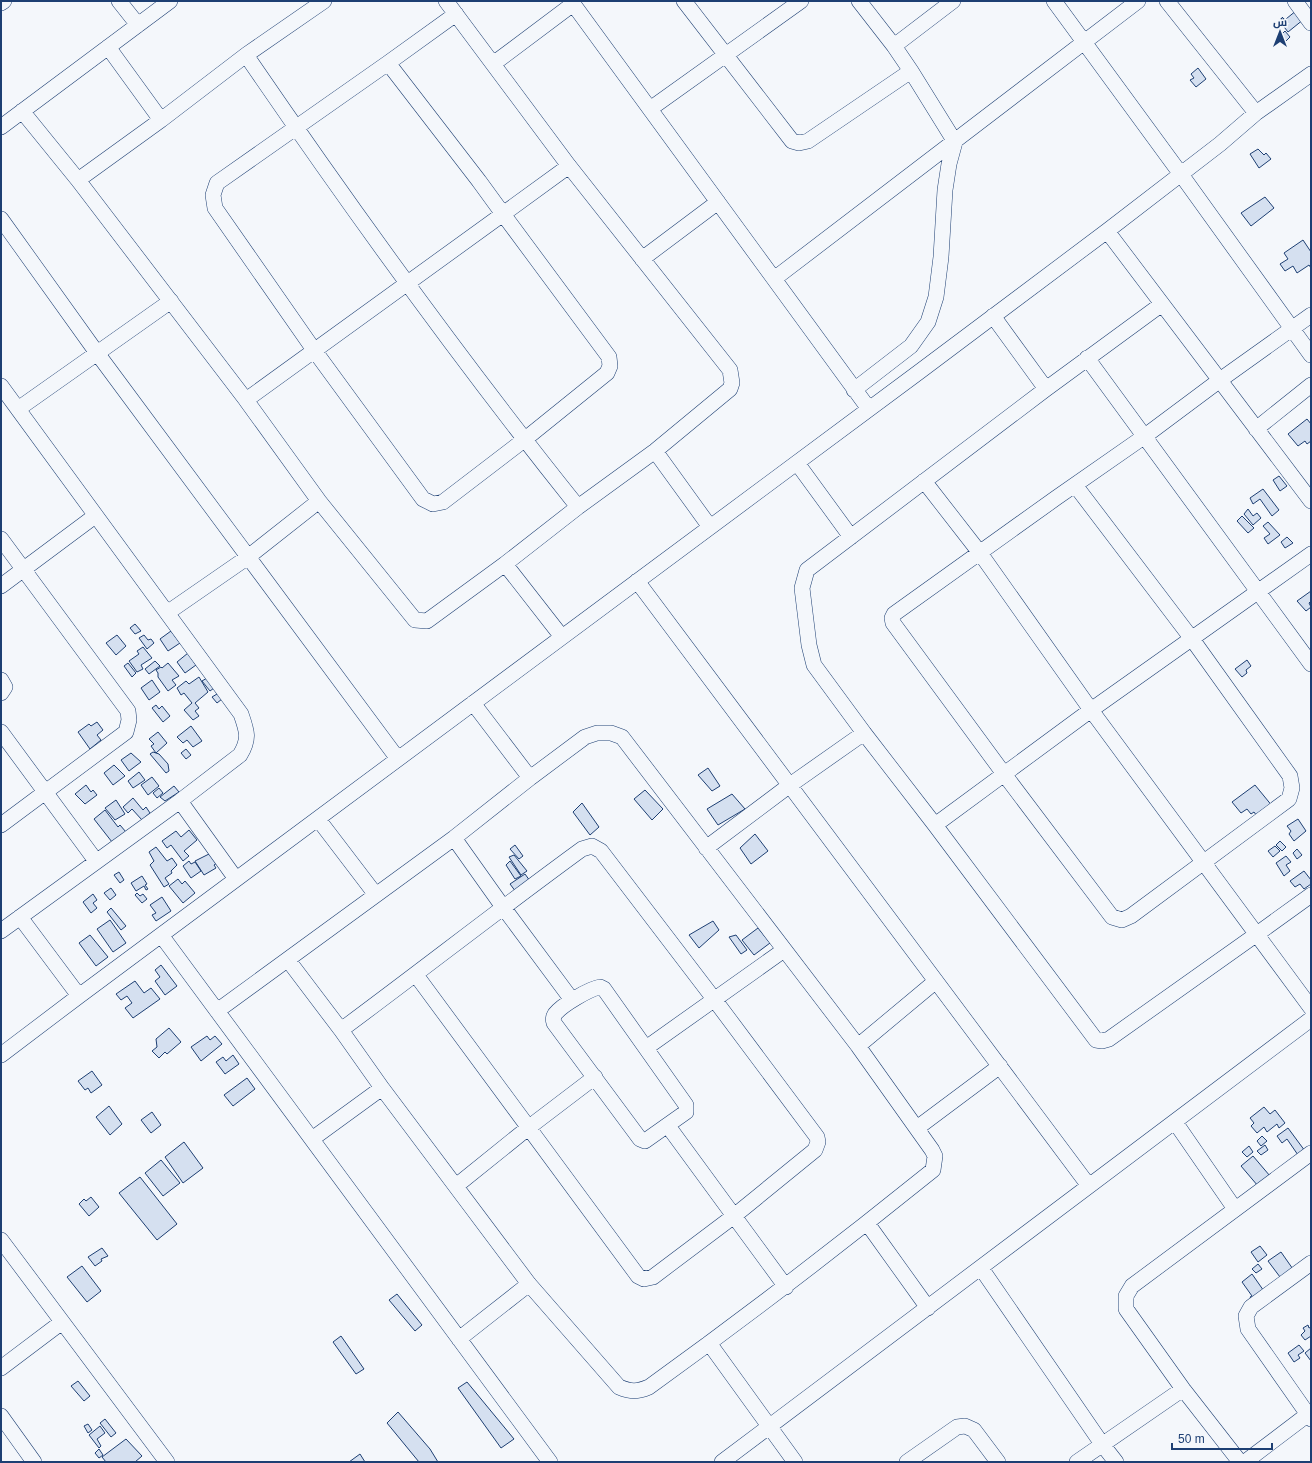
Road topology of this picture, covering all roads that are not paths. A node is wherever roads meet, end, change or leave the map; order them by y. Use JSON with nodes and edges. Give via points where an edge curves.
{"nodes":[{"id":1,"x":4,"y":1,"type":"edge"},
{"id":2,"x":119,"y":1,"type":"edge"},
{"id":3,"x":170,"y":1,"type":"edge"},
{"id":4,"x":446,"y":1,"type":"edge"},
{"id":5,"x":684,"y":1,"type":"edge"},
{"id":6,"x":801,"y":1,"type":"edge"},
{"id":7,"x":859,"y":1,"type":"edge"},
{"id":8,"x":953,"y":1,"type":"edge"},
{"id":9,"x":1054,"y":1,"type":"edge"},
{"id":10,"x":1138,"y":1,"type":"edge"},
{"id":11,"x":1167,"y":1,"type":"edge"},
{"id":12,"x":1295,"y":1,"type":"edge"},
{"id":13,"x":322,"y":2,"type":"edge"},
{"id":14,"x":572,"y":2,"type":"edge"},
{"id":15,"x":1,"y":4,"type":"edge"},
{"id":16,"x":456,"y":14,"type":"junction"},
{"id":17,"x":1311,"y":23,"type":"edge"},
{"id":18,"x":138,"y":25,"type":"junction"},
{"id":19,"x":1084,"y":42,"type":"junction"},
{"id":20,"x":894,"y":46,"type":"junction"},
{"id":21,"x":108,"y":47,"type":"junction"},
{"id":22,"x":246,"y":55,"type":"junction"},
{"id":23,"x":726,"y":55,"type":"junction"},
{"id":24,"x":388,"y":63,"type":"junction"},
{"id":25,"x":493,"y":64,"type":"junction"},
{"id":26,"x":911,"y":71,"type":"junction"},
{"id":27,"x":1311,"y":74,"type":"edge"},
{"id":28,"x":650,"y":109,"type":"junction"},
{"id":29,"x":22,"y":111,"type":"junction"},
{"id":30,"x":1256,"y":113,"type":"junction"},
{"id":31,"x":161,"y":120,"type":"junction"},
{"id":32,"x":1,"y":126,"type":"edge"},
{"id":33,"x":296,"y":128,"type":"junction"},
{"id":34,"x":955,"y":142,"type":"junction"},
{"id":35,"x":569,"y":166,"type":"junction"},
{"id":36,"x":1180,"y":173,"type":"junction"},
{"id":37,"x":78,"y":180,"type":"junction"},
{"id":38,"x":718,"y":202,"type":"junction"},
{"id":39,"x":503,"y":214,"type":"junction"},
{"id":40,"x":1,"y":219,"type":"edge"},
{"id":41,"x":1107,"y":231,"type":"junction"},
{"id":42,"x":642,"y":259,"type":"junction"},
{"id":43,"x":774,"y":279,"type":"junction"},
{"id":44,"x":407,"y":284,"type":"junction"},
{"id":45,"x":171,"y":301,"type":"junction"},
{"id":46,"x":1162,"y":304,"type":"junction"},
{"id":47,"x":1311,"y":315,"type":"edge"},
{"id":48,"x":993,"y":316,"type":"junction"},
{"id":49,"x":1292,"y":329,"type":"junction"},
{"id":50,"x":314,"y":350,"type":"junction"},
{"id":51,"x":97,"y":353,"type":"junction"},
{"id":52,"x":1311,"y":355,"type":"edge"},
{"id":53,"x":1087,"y":358,"type":"junction"},
{"id":54,"x":1220,"y":380,"type":"junction"},
{"id":55,"x":1311,"y":385,"type":"edge"},
{"id":56,"x":1,"y":386,"type":"edge"},
{"id":57,"x":1046,"y":388,"type":"junction"},
{"id":58,"x":854,"y":390,"type":"junction"},
{"id":59,"x":246,"y":400,"type":"junction"},
{"id":60,"x":18,"y":409,"type":"junction"},
{"id":61,"x":869,"y":409,"type":"junction"},
{"id":62,"x":1256,"y":428,"type":"junction"},
{"id":63,"x":1145,"y":436,"type":"junction"},
{"id":64,"x":524,"y":440,"type":"junction"},
{"id":65,"x":655,"y":451,"type":"junction"},
{"id":66,"x":797,"y":463,"type":"junction"},
{"id":67,"x":924,"y":481,"type":"junction"},
{"id":68,"x":1075,"y":484,"type":"junction"},
{"id":69,"x":319,"y":501,"type":"junction"},
{"id":70,"x":1311,"y":501,"type":"edge"},
{"id":71,"x":578,"y":507,"type":"junction"},
{"id":72,"x":95,"y":516,"type":"junction"},
{"id":73,"x":710,"y":527,"type":"junction"},
{"id":74,"x":851,"y":537,"type":"junction"},
{"id":75,"x":1,"y":539,"type":"edge"},
{"id":76,"x":980,"y":553,"type":"junction"},
{"id":77,"x":1311,"y":554,"type":"edge"},
{"id":78,"x":248,"y":556,"type":"junction"},
{"id":79,"x":505,"y":564,"type":"junction"},
{"id":80,"x":24,"y":570,"type":"junction"},
{"id":81,"x":637,"y":581,"type":"junction"},
{"id":82,"x":1,"y":586,"type":"edge"},
{"id":83,"x":1259,"y":592,"type":"junction"},
{"id":84,"x":167,"y":613,"type":"junction"},
{"id":85,"x":562,"y":637,"type":"junction"},
{"id":86,"x":1192,"y":638,"type":"junction"},
{"id":87,"x":1311,"y":664,"type":"edge"},
{"id":88,"x":1,"y":680,"type":"edge"},
{"id":89,"x":1,"y":693,"type":"edge"},
{"id":90,"x":473,"y":703,"type":"junction"},
{"id":91,"x":1091,"y":710,"type":"junction"},
{"id":92,"x":1,"y":732,"type":"edge"},
{"id":93,"x":864,"y":733,"type":"junction"},
{"id":94,"x":398,"y":759,"type":"junction"},
{"id":95,"x":1004,"y":774,"type":"junction"},
{"id":96,"x":530,"y":778,"type":"junction"},
{"id":97,"x":790,"y":785,"type":"junction"},
{"id":98,"x":45,"y":792,"type":"junction"},
{"id":99,"x":180,"y":801,"type":"junction"},
{"id":100,"x":318,"y":818,"type":"junction"},
{"id":101,"x":1,"y":825,"type":"edge"},
{"id":102,"x":935,"y":825,"type":"junction"},
{"id":103,"x":454,"y":838,"type":"junction"},
{"id":104,"x":706,"y":848,"type":"junction"},
{"id":105,"x":96,"y":861,"type":"junction"},
{"id":106,"x":1204,"y":862,"type":"junction"},
{"id":107,"x":236,"y":879,"type":"junction"},
{"id":108,"x":376,"y":895,"type":"junction"},
{"id":109,"x":1311,"y":895,"type":"edge"},
{"id":110,"x":503,"y":907,"type":"junction"},
{"id":111,"x":20,"y":917,"type":"junction"},
{"id":112,"x":1,"y":931,"type":"edge"},
{"id":113,"x":1257,"y":934,"type":"junction"},
{"id":114,"x":161,"y":935,"type":"junction"},
{"id":115,"x":784,"y":950,"type":"junction"},
{"id":116,"x":288,"y":960,"type":"junction"},
{"id":117,"x":416,"y":975,"type":"junction"},
{"id":118,"x":936,"y":981,"type":"junction"},
{"id":119,"x":78,"y":996,"type":"junction"},
{"id":120,"x":572,"y":1000,"type":"junction"},
{"id":121,"x":714,"y":1000,"type":"junction"},
{"id":122,"x":1311,"y":1008,"type":"edge"},
{"id":123,"x":217,"y":1011,"type":"junction"},
{"id":124,"x":1311,"y":1019,"type":"edge"},
{"id":125,"x":341,"y":1030,"type":"junction"},
{"id":126,"x":858,"y":1046,"type":"junction"},
{"id":127,"x":646,"y":1048,"type":"junction"},
{"id":128,"x":1,"y":1055,"type":"edge"},
{"id":129,"x":1000,"y":1066,"type":"junction"},
{"id":130,"x":595,"y":1077,"type":"junction"},
{"id":131,"x":382,"y":1088,"type":"junction"},
{"id":132,"x":1175,"y":1122,"type":"junction"},
{"id":133,"x":668,"y":1126,"type":"junction"},
{"id":134,"x":528,"y":1128,"type":"junction"},
{"id":135,"x":917,"y":1128,"type":"junction"},
{"id":136,"x":312,"y":1139,"type":"junction"},
{"id":137,"x":1311,"y":1153,"type":"edge"},
{"id":138,"x":456,"y":1186,"type":"junction"},
{"id":139,"x":1089,"y":1186,"type":"junction"},
{"id":140,"x":1235,"y":1209,"type":"junction"},
{"id":141,"x":734,"y":1216,"type":"junction"},
{"id":142,"x":867,"y":1223,"type":"junction"},
{"id":143,"x":1,"y":1240,"type":"edge"},
{"id":144,"x":1311,"y":1263,"type":"edge"},
{"id":145,"x":981,"y":1268,"type":"junction"},
{"id":146,"x":529,"y":1284,"type":"junction"},
{"id":147,"x":786,"y":1287,"type":"junction"},
{"id":148,"x":928,"y":1308,"type":"junction"},
{"id":149,"x":62,"y":1322,"type":"junction"},
{"id":150,"x":459,"y":1339,"type":"junction"},
{"id":151,"x":709,"y":1344,"type":"junction"},
{"id":152,"x":1,"y":1368,"type":"edge"},
{"id":153,"x":1183,"y":1389,"type":"junction"},
{"id":154,"x":1310,"y":1415,"type":"edge"},
{"id":155,"x":1,"y":1416,"type":"edge"},
{"id":156,"x":769,"y":1426,"type":"junction"},
{"id":157,"x":1102,"y":1444,"type":"junction"},
{"id":158,"x":34,"y":1462,"type":"edge"},
{"id":159,"x":168,"y":1462,"type":"edge"},
{"id":160,"x":550,"y":1462,"type":"edge"},
{"id":161,"x":722,"y":1462,"type":"edge"},
{"id":162,"x":795,"y":1462,"type":"edge"},
{"id":163,"x":907,"y":1462,"type":"edge"},
{"id":164,"x":998,"y":1462,"type":"edge"},
{"id":165,"x":1077,"y":1462,"type":"edge"},
{"id":166,"x":1116,"y":1462,"type":"edge"},
{"id":167,"x":1240,"y":1462,"type":"edge"},
{"id":168,"x":1245,"y":1462,"type":"edge"}],
"edges":[{"from":1,"to":15,"type":"street"},
{"from":2,"to":18,"type":"street"},
{"from":3,"to":18,"type":"street"},
{"from":4,"to":16,"type":"street"},
{"from":5,"to":23,"type":"street"},
{"from":6,"to":23,"type":"street"},
{"from":7,"to":20,"type":"street"},
{"from":8,"to":20,"type":"street"},
{"from":9,"to":19,"type":"street"},
{"from":10,"to":19,"type":"street"},
{"from":11,"to":30,"type":"street"},
{"from":12,"to":17,"type":"street"},
{"from":13,"to":22,"type":"street"},
{"from":14,"to":25,"type":"street"},
{"from":14,"to":28,"type":"street"},
{"from":16,"to":24,"type":"street"},
{"from":16,"to":25,"type":"street"},
{"from":18,"to":21,"type":"street"},
{"from":19,"to":34,"type":"street"},
{"from":19,"to":36,"type":"street"},
{"from":20,"to":26,"type":"street"},
{"from":21,"to":29,"type":"street"},
{"from":21,"to":31,"type":"street"},
{"from":22,"to":31,"type":"street"},
{"from":22,"to":33,"type":"street"},
{"from":23,"to":26,"type":"street","via":[[792,141],[799,143],[808,141]]},
{"from":23,"to":28,"type":"street"},
{"from":24,"to":33,"type":"street"},
{"from":24,"to":39,"type":"street"},
{"from":25,"to":35,"type":"street"},
{"from":26,"to":34,"type":"street"},
{"from":27,"to":30,"type":"street"},
{"from":28,"to":38,"type":"street"},
{"from":29,"to":32,"type":"street"},
{"from":29,"to":37,"type":"street"},
{"from":30,"to":36,"type":"street","via":[[1220,144]]},
{"from":31,"to":37,"type":"street"},
{"from":33,"to":44,"type":"street"},
{"from":33,"to":50,"type":"street","via":[[217,183],[213,195],[215,208]]},
{"from":34,"to":43,"type":"street"},
{"from":34,"to":58,"type":"street","via":[[945,190],[936,297],[928,322],[911,346]]},
{"from":35,"to":39,"type":"street"},
{"from":35,"to":42,"type":"street"},
{"from":36,"to":41,"type":"street"},
{"from":36,"to":49,"type":"street"},
{"from":37,"to":45,"type":"street"},
{"from":38,"to":42,"type":"street"},
{"from":38,"to":43,"type":"street"},
{"from":39,"to":44,"type":"street"},
{"from":39,"to":64,"type":"street","via":[[609,357],[610,366],[607,373]]},
{"from":40,"to":51,"type":"street"},
{"from":41,"to":46,"type":"street"},
{"from":41,"to":48,"type":"street"},
{"from":42,"to":65,"type":"street","via":[[730,370],[732,383],[730,389]]},
{"from":43,"to":58,"type":"street"},
{"from":44,"to":50,"type":"street"},
{"from":44,"to":64,"type":"street"},
{"from":45,"to":51,"type":"street"},
{"from":45,"to":59,"type":"street"},
{"from":46,"to":53,"type":"street"},
{"from":46,"to":54,"type":"street"},
{"from":47,"to":49,"type":"street"},
{"from":48,"to":57,"type":"street"},
{"from":48,"to":61,"type":"street"},
{"from":49,"to":52,"type":"street"},
{"from":49,"to":54,"type":"street"},
{"from":50,"to":59,"type":"street"},
{"from":50,"to":64,"type":"street","via":[[423,499],[433,504],[443,502]]},
{"from":51,"to":60,"type":"street"},
{"from":51,"to":78,"type":"street"},
{"from":53,"to":57,"type":"street"},
{"from":53,"to":63,"type":"street"},
{"from":54,"to":62,"type":"street"},
{"from":54,"to":63,"type":"street"},
{"from":55,"to":62,"type":"street"},
{"from":56,"to":60,"type":"street"},
{"from":57,"to":67,"type":"street"},
{"from":58,"to":61,"type":"street"},
{"from":59,"to":69,"type":"street"},
{"from":60,"to":72,"type":"street"},
{"from":61,"to":66,"type":"street"},
{"from":62,"to":70,"type":"street"},
{"from":63,"to":68,"type":"street"},
{"from":63,"to":83,"type":"street"},
{"from":64,"to":71,"type":"street"},
{"from":65,"to":71,"type":"street"},
{"from":65,"to":73,"type":"street"},
{"from":66,"to":73,"type":"street"},
{"from":66,"to":74,"type":"street"},
{"from":67,"to":74,"type":"street"},
{"from":67,"to":76,"type":"street"},
{"from":68,"to":76,"type":"street"},
{"from":68,"to":86,"type":"street"},
{"from":69,"to":78,"type":"street"},
{"from":69,"to":79,"type":"street","via":[[415,620],[427,620]]},
{"from":71,"to":79,"type":"street"},
{"from":72,"to":80,"type":"street"},
{"from":72,"to":84,"type":"street"},
{"from":73,"to":81,"type":"street"},
{"from":74,"to":93,"type":"street","via":[[807,570],[802,588],[814,665]]},
{"from":75,"to":80,"type":"street"},
{"from":76,"to":91,"type":"street"},
{"from":76,"to":95,"type":"street","via":[[894,614],[892,618],[893,623]]},
{"from":77,"to":83,"type":"street"},
{"from":78,"to":84,"type":"street"},
{"from":78,"to":94,"type":"street"},
{"from":79,"to":85,"type":"street"},
{"from":80,"to":82,"type":"street"},
{"from":80,"to":98,"type":"street","via":[[128,711],[129,720],[126,732]]},
{"from":81,"to":85,"type":"street"},
{"from":81,"to":97,"type":"street"},
{"from":83,"to":86,"type":"street"},
{"from":83,"to":87,"type":"street"},
{"from":84,"to":99,"type":"street","via":[[241,714],[247,738],[240,755]]},
{"from":85,"to":90,"type":"street"},
{"from":86,"to":91,"type":"street"},
{"from":86,"to":106,"type":"street","via":[[1290,776],[1292,788],[1289,799]]},
{"from":88,"to":89,"type":"street","via":[[5,687]]},
{"from":90,"to":94,"type":"street"},
{"from":90,"to":96,"type":"street"},
{"from":91,"to":95,"type":"street"},
{"from":91,"to":106,"type":"street"},
{"from":92,"to":98,"type":"street"},
{"from":93,"to":97,"type":"street"},
{"from":93,"to":102,"type":"street"},
{"from":94,"to":100,"type":"street"},
{"from":95,"to":102,"type":"street"},
{"from":95,"to":106,"type":"street","via":[[1112,917],[1122,920],[1131,916]]},
{"from":96,"to":103,"type":"street"},
{"from":96,"to":104,"type":"street","via":[[585,737],[597,733],[622,736]]},
{"from":97,"to":104,"type":"street"},
{"from":97,"to":118,"type":"street"},
{"from":98,"to":101,"type":"street"},
{"from":98,"to":105,"type":"street"},
{"from":99,"to":105,"type":"street"},
{"from":99,"to":107,"type":"street"},
{"from":100,"to":107,"type":"street"},
{"from":100,"to":108,"type":"street"},
{"from":102,"to":113,"type":"street","via":[[1096,1040],[1109,1039]]},
{"from":103,"to":108,"type":"street"},
{"from":103,"to":110,"type":"street"},
{"from":104,"to":115,"type":"street"},
{"from":105,"to":111,"type":"street"},
{"from":106,"to":113,"type":"street"},
{"from":107,"to":114,"type":"street"},
{"from":108,"to":116,"type":"street"},
{"from":109,"to":113,"type":"street"},
{"from":110,"to":117,"type":"street"},
{"from":110,"to":120,"type":"street"},
{"from":110,"to":121,"type":"street","via":[[582,848],[592,846],[601,851]]},
{"from":111,"to":112,"type":"street"},
{"from":111,"to":119,"type":"street"},
{"from":113,"to":122,"type":"street"},
{"from":114,"to":119,"type":"street"},
{"from":114,"to":123,"type":"street"},
{"from":115,"to":121,"type":"street"},
{"from":115,"to":126,"type":"street"},
{"from":116,"to":123,"type":"street"},
{"from":116,"to":125,"type":"street"},
{"from":117,"to":125,"type":"street"},
{"from":117,"to":134,"type":"street"},
{"from":118,"to":126,"type":"street"},
{"from":118,"to":129,"type":"street"},
{"from":119,"to":128,"type":"street"},
{"from":120,"to":127,"type":"street","via":[[600,987]]},
{"from":120,"to":130,"type":"street","via":[[554,1015],[554,1023]]},
{"from":121,"to":127,"type":"street"},
{"from":121,"to":141,"type":"street","via":[[817,1137],[818,1142],[815,1150]]},
{"from":123,"to":136,"type":"street"},
{"from":124,"to":132,"type":"street"},
{"from":125,"to":131,"type":"street"},
{"from":126,"to":135,"type":"street"},
{"from":127,"to":133,"type":"street","via":[[686,1105],[686,1112]]},
{"from":129,"to":135,"type":"street"},
{"from":129,"to":139,"type":"street"},
{"from":130,"to":133,"type":"street","via":[[640,1140],[645,1141]]},
{"from":130,"to":134,"type":"street"},
{"from":131,"to":136,"type":"street"},
{"from":131,"to":138,"type":"street"},
{"from":132,"to":139,"type":"street"},
{"from":132,"to":140,"type":"street"},
{"from":133,"to":141,"type":"street"},
{"from":134,"to":138,"type":"street"},
{"from":134,"to":141,"type":"street","via":[[638,1276],[644,1279],[653,1278]]},
{"from":135,"to":142,"type":"street","via":[[935,1156],[933,1170]]},
{"from":136,"to":150,"type":"street"},
{"from":137,"to":140,"type":"street"},
{"from":138,"to":146,"type":"street"},
{"from":139,"to":145,"type":"street"},
{"from":140,"to":153,"type":"street","via":[[1132,1286],[1126,1296],[1126,1309]]},
{"from":141,"to":147,"type":"street"},
{"from":142,"to":147,"type":"street"},
{"from":142,"to":148,"type":"street"},
{"from":143,"to":149,"type":"street"},
{"from":144,"to":154,"type":"street","via":[[1251,1307],[1246,1316],[1248,1329]]},
{"from":145,"to":148,"type":"street"},
{"from":145,"to":157,"type":"street"},
{"from":146,"to":150,"type":"street"},
{"from":146,"to":151,"type":"street","via":[[619,1387],[627,1390],[638,1391],[649,1387]]},
{"from":147,"to":151,"type":"street"},
{"from":148,"to":156,"type":"street"},
{"from":149,"to":152,"type":"street"},
{"from":149,"to":159,"type":"street"},
{"from":150,"to":160,"type":"street"},
{"from":151,"to":156,"type":"street"},
{"from":153,"to":157,"type":"street"},
{"from":153,"to":167,"type":"street"},
{"from":154,"to":168,"type":"street"},
{"from":155,"to":158,"type":"street"},
{"from":156,"to":161,"type":"street"},
{"from":156,"to":162,"type":"street"},
{"from":157,"to":165,"type":"street"},
{"from":157,"to":166,"type":"street"},
{"from":163,"to":164,"type":"street","via":[[957,1427],[965,1426],[974,1430]]}]}
